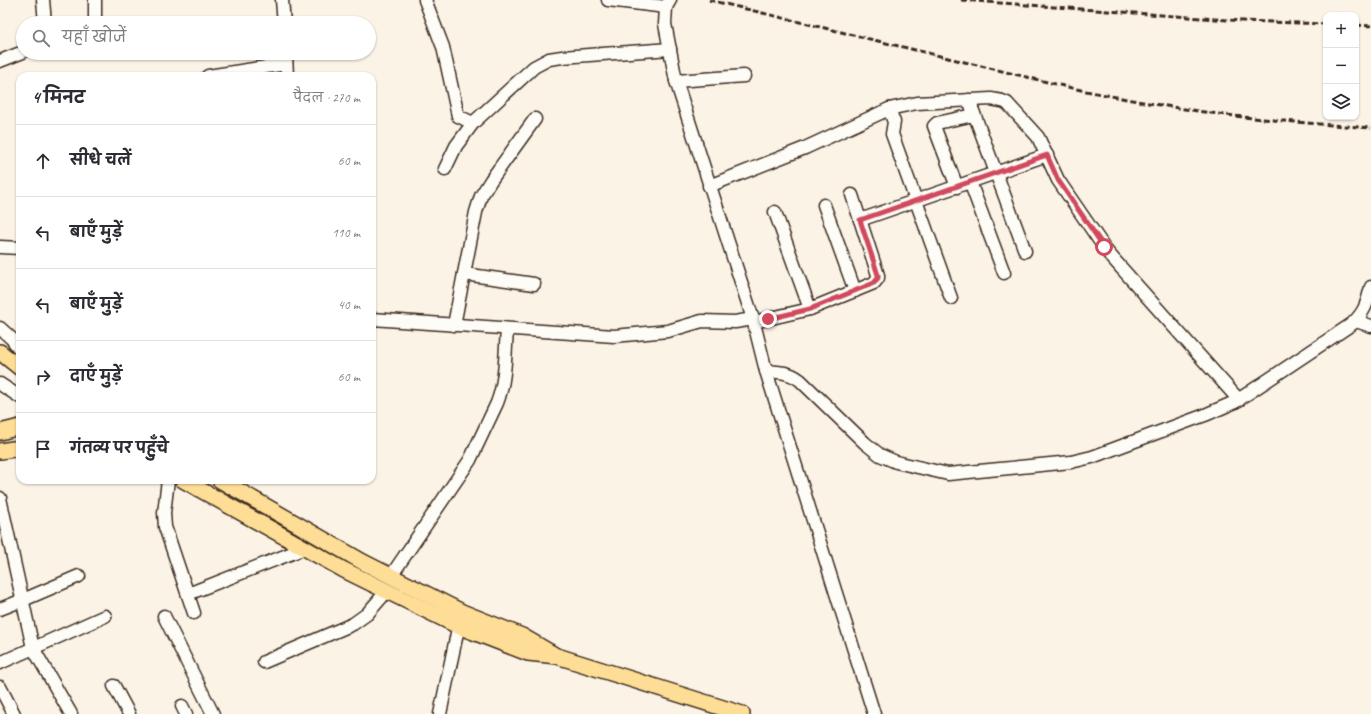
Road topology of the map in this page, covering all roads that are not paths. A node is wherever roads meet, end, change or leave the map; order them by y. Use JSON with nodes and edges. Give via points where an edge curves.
{"nodes":[{"id":1,"x":43,"y":0,"type":"edge"},
{"id":2,"x":95,"y":0,"type":"edge"},
{"id":3,"x":282,"y":0,"type":"edge"},
{"id":4,"x":425,"y":0,"type":"edge"},
{"id":5,"x":608,"y":0,"type":"edge"},
{"id":6,"x":668,"y":3,"type":"edge"},
{"id":7,"x":44,"y":16,"type":"edge"},
{"id":8,"x":95,"y":16,"type":"edge"},
{"id":9,"x":283,"y":16,"type":"edge"},
{"id":10,"x":670,"y":49,"type":"junction"},
{"id":11,"x":16,"y":54,"type":"edge"},
{"id":12,"x":0,"y":60,"type":"edge"},
{"id":13,"x":286,"y":64,"type":"edge"},
{"id":14,"x":234,"y":72,"type":"edge"},
{"id":15,"x":744,"y":76,"type":"dead end"},
{"id":16,"x":676,"y":81,"type":"junction"},
{"id":17,"x":969,"y":100,"type":"junction"},
{"id":18,"x":889,"y":109,"type":"junction"},
{"id":19,"x":974,"y":115,"type":"junction"},
{"id":20,"x":535,"y":119,"type":"dead end"},
{"id":21,"x":473,"y":123,"type":"junction"},
{"id":22,"x":1047,"y":155,"type":"junction"},
{"id":23,"x":445,"y":169,"type":"dead end"},
{"id":24,"x":996,"y":173,"type":"junction"},
{"id":25,"x":970,"y":182,"type":"junction"},
{"id":26,"x":709,"y":186,"type":"junction"},
{"id":27,"x":957,"y":187,"type":"junction"},
{"id":28,"x":852,"y":195,"type":"dead end"},
{"id":29,"x":915,"y":201,"type":"junction"},
{"id":30,"x":824,"y":205,"type":"dead end"},
{"id":31,"x":775,"y":212,"type":"dead end"},
{"id":32,"x":860,"y":220,"type":"junction"},
{"id":33,"x":0,"y":247,"type":"edge"},
{"id":34,"x":16,"y":248,"type":"edge"},
{"id":35,"x":1025,"y":251,"type":"dead end"},
{"id":36,"x":1004,"y":273,"type":"dead end"},
{"id":37,"x":464,"y":274,"type":"junction"},
{"id":38,"x":534,"y":284,"type":"dead end"},
{"id":39,"x":1371,"y":287,"type":"edge"},
{"id":40,"x":855,"y":291,"type":"junction"},
{"id":41,"x":951,"y":298,"type":"dead end"},
{"id":42,"x":810,"y":309,"type":"junction"},
{"id":43,"x":376,"y":319,"type":"edge"},
{"id":44,"x":1356,"y":320,"type":"junction"},
{"id":45,"x":753,"y":321,"type":"junction"},
{"id":46,"x":454,"y":325,"type":"junction"},
{"id":47,"x":1371,"y":326,"type":"edge"},
{"id":48,"x":0,"y":328,"type":"edge"},
{"id":49,"x":507,"y":330,"type":"junction"},
{"id":50,"x":16,"y":344,"type":"edge"},
{"id":51,"x":0,"y":352,"type":"edge"},
{"id":52,"x":16,"y":365,"type":"edge"},
{"id":53,"x":766,"y":371,"type":"junction"},
{"id":54,"x":0,"y":384,"type":"edge"},
{"id":55,"x":16,"y":394,"type":"edge"},
{"id":56,"x":1239,"y":400,"type":"junction"},
{"id":57,"x":16,"y":428,"type":"edge"},
{"id":58,"x":0,"y":432,"type":"edge"},
{"id":59,"x":16,"y":448,"type":"edge"},
{"id":60,"x":0,"y":450,"type":"edge"},
{"id":61,"x":168,"y":484,"type":"edge"},
{"id":62,"x":189,"y":484,"type":"edge"},
{"id":63,"x":227,"y":484,"type":"edge"},
{"id":64,"x":0,"y":498,"type":"edge"},
{"id":65,"x":305,"y":548,"type":"junction"},
{"id":66,"x":79,"y":576,"type":"dead end"},
{"id":67,"x":391,"y":576,"type":"junction"},
{"id":68,"x":387,"y":591,"type":"junction"},
{"id":69,"x":188,"y":594,"type":"junction"},
{"id":70,"x":23,"y":600,"type":"junction"},
{"id":71,"x":0,"y":609,"type":"edge"},
{"id":72,"x":194,"y":613,"type":"dead end"},
{"id":73,"x":105,"y":616,"type":"dead end"},
{"id":74,"x":164,"y":616,"type":"dead end"},
{"id":75,"x":460,"y":619,"type":"junction"},
{"id":76,"x":33,"y":648,"type":"junction"},
{"id":77,"x":264,"y":662,"type":"dead end"},
{"id":78,"x":0,"y":663,"type":"edge"},
{"id":79,"x":114,"y":686,"type":"dead end"},
{"id":80,"x":0,"y":687,"type":"edge"},
{"id":81,"x":14,"y":714,"type":"edge"},
{"id":82,"x":71,"y":714,"type":"edge"},
{"id":83,"x":130,"y":714,"type":"edge"},
{"id":84,"x":213,"y":714,"type":"edge"},
{"id":85,"x":440,"y":714,"type":"edge"},
{"id":86,"x":742,"y":714,"type":"edge"},
{"id":87,"x":874,"y":714,"type":"edge"}],
"edges":[{"from":1,"to":7,"type":"street"},
{"from":2,"to":8,"type":"street"},
{"from":3,"to":9,"type":"street"},
{"from":4,"to":21,"type":"street","via":[[443,47],[458,116]]},
{"from":5,"to":6,"type":"street"},
{"from":6,"to":10,"type":"street","via":[[665,24]]},
{"from":10,"to":16,"type":"street"},
{"from":10,"to":21,"type":"street","via":[[549,59],[534,67]]},
{"from":11,"to":12,"type":"street"},
{"from":13,"to":14,"type":"street"},
{"from":15,"to":16,"type":"street"},
{"from":16,"to":26,"type":"street"},
{"from":17,"to":18,"type":"street","via":[[917,103]]},
{"from":17,"to":19,"type":"street"},
{"from":17,"to":22,"type":"street","via":[[991,99],[1007,103],[1038,137]]},
{"from":18,"to":26,"type":"street","via":[[805,148]]},
{"from":18,"to":29,"type":"street","via":[[894,122],[892,134]]},
{"from":19,"to":24,"type":"street"},
{"from":19,"to":27,"type":"street","via":[[937,123],[934,126]]},
{"from":20,"to":37,"type":"street","via":[[481,196]]},
{"from":21,"to":23,"type":"street","via":[[456,146]]},
{"from":22,"to":24,"type":"street"},
{"from":22,"to":56,"type":"street","via":[[1058,180],[1108,253]]},
{"from":24,"to":25,"type":"street"},
{"from":24,"to":35,"type":"street"},
{"from":25,"to":27,"type":"street"},
{"from":25,"to":36,"type":"street"},
{"from":26,"to":45,"type":"street"},
{"from":27,"to":29,"type":"street"},
{"from":28,"to":32,"type":"street"},
{"from":29,"to":32,"type":"street"},
{"from":29,"to":41,"type":"street"},
{"from":30,"to":40,"type":"street"},
{"from":31,"to":42,"type":"street"},
{"from":32,"to":40,"type":"street","via":[[878,278],[874,283]]},
{"from":33,"to":34,"type":"street"},
{"from":37,"to":38,"type":"street"},
{"from":37,"to":46,"type":"street"},
{"from":39,"to":44,"type":"street","via":[[1367,305]]},
{"from":40,"to":42,"type":"street"},
{"from":42,"to":45,"type":"street"},
{"from":43,"to":46,"type":"street"},
{"from":44,"to":47,"type":"street"},
{"from":44,"to":56,"type":"street"},
{"from":45,"to":49,"type":"street","via":[[702,321],[668,331],[614,336]]},
{"from":45,"to":53,"type":"street"},
{"from":46,"to":49,"type":"street"},
{"from":48,"to":50,"type":"street"},
{"from":49,"to":67,"type":"street","via":[[501,394],[497,403],[470,460]]},
{"from":51,"to":52,"type":"main road"},
{"from":53,"to":56,"type":"street","via":[[793,374],[880,455],[896,462],[948,474],[1082,460],[1205,416]]},
{"from":53,"to":87,"type":"street"},
{"from":54,"to":55,"type":"street"},
{"from":57,"to":58,"type":"main road"},
{"from":59,"to":60,"type":"main road"},
{"from":61,"to":69,"type":"street","via":[[164,520]]},
{"from":62,"to":65,"type":"main road"},
{"from":63,"to":67,"type":"main road"},
{"from":64,"to":70,"type":"street"},
{"from":65,"to":68,"type":"main road"},
{"from":65,"to":69,"type":"street"},
{"from":66,"to":70,"type":"street"},
{"from":67,"to":75,"type":"main road"},
{"from":68,"to":75,"type":"main road"},
{"from":68,"to":77,"type":"street","via":[[367,614],[353,624]]},
{"from":69,"to":72,"type":"street"},
{"from":70,"to":71,"type":"street"},
{"from":70,"to":76,"type":"street"},
{"from":73,"to":76,"type":"street"},
{"from":74,"to":84,"type":"street"},
{"from":75,"to":85,"type":"street"},
{"from":75,"to":86,"type":"main road","via":[[528,653],[557,656]]},
{"from":76,"to":78,"type":"street"},
{"from":76,"to":82,"type":"street"},
{"from":79,"to":83,"type":"street"},
{"from":80,"to":81,"type":"street"}]}
